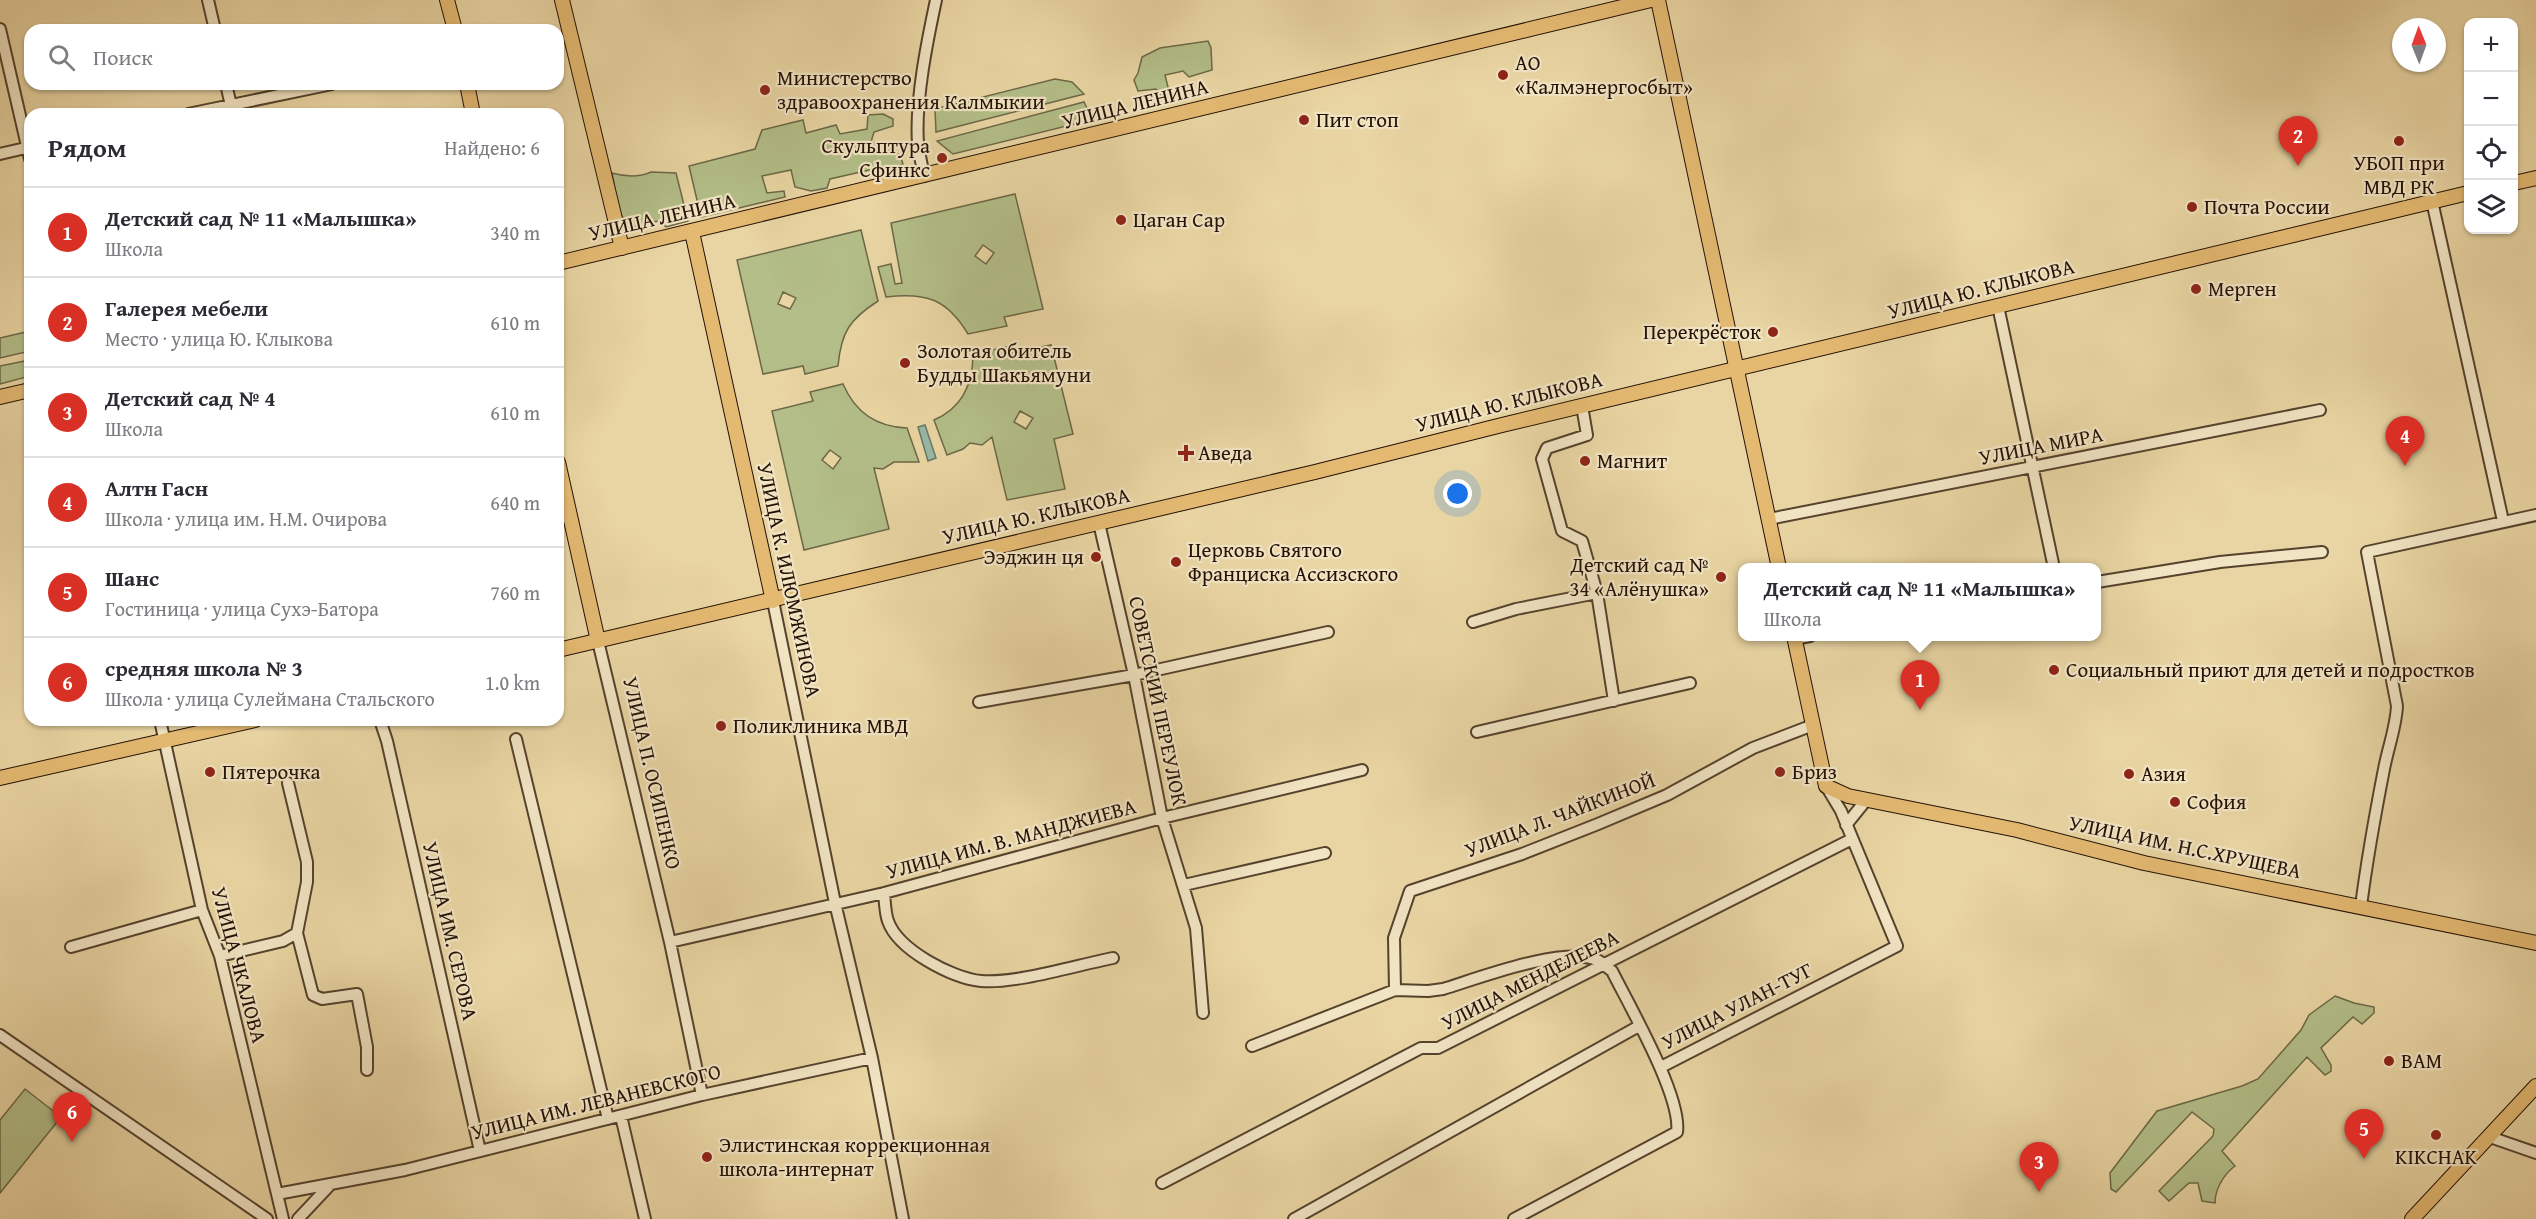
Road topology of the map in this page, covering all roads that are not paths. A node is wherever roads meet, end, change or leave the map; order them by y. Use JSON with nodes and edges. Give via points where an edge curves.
{"nodes":[{"id":1,"x":208,"y":0,"type":"edge"},
{"id":2,"x":447,"y":0,"type":"edge"},
{"id":3,"x":562,"y":0,"type":"edge"},
{"id":4,"x":936,"y":0,"type":"edge"},
{"id":5,"x":1651,"y":0,"type":"edge"},
{"id":6,"x":1658,"y":0,"type":"edge"},
{"id":7,"x":214,"y":24,"type":"edge"},
{"id":8,"x":453,"y":24,"type":"edge"},
{"id":9,"x":0,"y":29,"type":"edge"},
{"id":10,"x":227,"y":90,"type":"edge"},
{"id":11,"x":308,"y":90,"type":"edge"},
{"id":12,"x":468,"y":90,"type":"edge"},
{"id":13,"x":232,"y":108,"type":"edge"},
{"id":14,"x":236,"y":108,"type":"edge"},
{"id":15,"x":472,"y":108,"type":"edge"},
{"id":16,"x":24,"y":131,"type":"edge"},
{"id":17,"x":24,"y":149,"type":"edge"},
{"id":18,"x":0,"y":154,"type":"edge"},
{"id":19,"x":924,"y":176,"type":"junction"},
{"id":20,"x":2536,"y":178,"type":"edge"},
{"id":21,"x":2518,"y":182,"type":"edge"},
{"id":22,"x":2464,"y":194,"type":"edge"},
{"id":23,"x":2432,"y":201,"type":"junction"},
{"id":24,"x":692,"y":232,"type":"junction"},
{"id":25,"x":622,"y":248,"type":"junction"},
{"id":26,"x":564,"y":262,"type":"edge"},
{"id":27,"x":1998,"y":306,"type":"junction"},
{"id":28,"x":1737,"y":369,"type":"junction"},
{"id":29,"x":24,"y":391,"type":"edge"},
{"id":30,"x":0,"y":397,"type":"edge"},
{"id":31,"x":1582,"y":406,"type":"junction"},
{"id":32,"x":2320,"y":411,"type":"dead end"},
{"id":33,"x":2034,"y":467,"type":"junction"},
{"id":34,"x":564,"y":489,"type":"edge"},
{"id":35,"x":2536,"y":515,"type":"edge"},
{"id":36,"x":1769,"y":519,"type":"junction"},
{"id":37,"x":2503,"y":521,"type":"junction"},
{"id":38,"x":1099,"y":523,"type":"junction"},
{"id":39,"x":2322,"y":552,"type":"dead end"},
{"id":40,"x":1778,"y":563,"type":"edge"},
{"id":41,"x":2053,"y":563,"type":"edge"},
{"id":42,"x":2101,"y":581,"type":"edge"},
{"id":43,"x":1597,"y":593,"type":"junction"},
{"id":44,"x":772,"y":601,"type":"junction"},
{"id":45,"x":1473,"y":622,"type":"dead end"},
{"id":46,"x":1328,"y":632,"type":"dead end"},
{"id":47,"x":598,"y":640,"type":"junction"},
{"id":48,"x":1795,"y":641,"type":"edge"},
{"id":49,"x":564,"y":648,"type":"edge"},
{"id":50,"x":1134,"y":675,"type":"junction"},
{"id":51,"x":1690,"y":683,"type":"dead end"},
{"id":52,"x":1614,"y":700,"type":"junction"},
{"id":53,"x":979,"y":702,"type":"dead end"},
{"id":54,"x":1813,"y":725,"type":"junction"},
{"id":55,"x":162,"y":726,"type":"edge"},
{"id":56,"x":228,"y":726,"type":"edge"},
{"id":57,"x":382,"y":726,"type":"edge"},
{"id":58,"x":1477,"y":732,"type":"dead end"},
{"id":59,"x":516,"y":739,"type":"dead end"},
{"id":60,"x":165,"y":740,"type":"junction"},
{"id":61,"x":1362,"y":770,"type":"dead end"},
{"id":62,"x":0,"y":778,"type":"edge"},
{"id":63,"x":288,"y":783,"type":"dead end"},
{"id":64,"x":1826,"y":786,"type":"junction"},
{"id":65,"x":1867,"y":799,"type":"junction"},
{"id":66,"x":1162,"y":818,"type":"junction"},
{"id":67,"x":1846,"y":825,"type":"junction"},
{"id":68,"x":1852,"y":839,"type":"junction"},
{"id":69,"x":1325,"y":853,"type":"dead end"},
{"id":70,"x":1184,"y":885,"type":"junction"},
{"id":71,"x":884,"y":893,"type":"junction"},
{"id":72,"x":835,"y":903,"type":"junction"},
{"id":73,"x":2361,"y":906,"type":"junction"},
{"id":74,"x":202,"y":910,"type":"junction"},
{"id":75,"x":297,"y":933,"type":"junction"},
{"id":76,"x":670,"y":942,"type":"junction"},
{"id":77,"x":2536,"y":943,"type":"edge"},
{"id":78,"x":71,"y":947,"type":"dead end"},
{"id":79,"x":220,"y":956,"type":"junction"},
{"id":80,"x":1113,"y":958,"type":"dead end"},
{"id":81,"x":1603,"y":965,"type":"junction"},
{"id":82,"x":1395,"y":990,"type":"junction"},
{"id":83,"x":1203,"y":1012,"type":"dead end"},
{"id":84,"x":1639,"y":1026,"type":"junction"},
{"id":85,"x":0,"y":1035,"type":"edge"},
{"id":86,"x":1252,"y":1046,"type":"dead end"},
{"id":87,"x":872,"y":1058,"type":"junction"},
{"id":88,"x":1660,"y":1067,"type":"junction"},
{"id":89,"x":367,"y":1070,"type":"dead end"},
{"id":90,"x":2536,"y":1086,"type":"edge"},
{"id":91,"x":702,"y":1095,"type":"junction"},
{"id":92,"x":621,"y":1116,"type":"junction"},
{"id":93,"x":608,"y":1119,"type":"junction"},
{"id":94,"x":2490,"y":1137,"type":"junction"},
{"id":95,"x":480,"y":1150,"type":"junction"},
{"id":96,"x":2536,"y":1153,"type":"edge"},
{"id":97,"x":1162,"y":1183,"type":"dead end"},
{"id":98,"x":329,"y":1186,"type":"junction"},
{"id":99,"x":277,"y":1194,"type":"junction"},
{"id":100,"x":267,"y":1219,"type":"edge"},
{"id":101,"x":283,"y":1219,"type":"edge"},
{"id":102,"x":298,"y":1219,"type":"edge"},
{"id":103,"x":645,"y":1219,"type":"edge"},
{"id":104,"x":903,"y":1219,"type":"edge"},
{"id":105,"x":1294,"y":1219,"type":"edge"},
{"id":106,"x":1514,"y":1219,"type":"edge"},
{"id":107,"x":2412,"y":1219,"type":"edge"}],
"edges":[{"from":1,"to":7,"type":"street"},
{"from":2,"to":8,"type":"main road"},
{"from":3,"to":25,"type":"main road"},
{"from":4,"to":19,"type":"street","via":[[925,52],[920,111],[918,143]]},
{"from":5,"to":19,"type":"main road","name":"УЛИЦА ЛЕНИНА"},
{"from":6,"to":28,"type":"main road"},
{"from":9,"to":16,"type":"street"},
{"from":10,"to":13,"type":"street"},
{"from":11,"to":14,"type":"street"},
{"from":12,"to":15,"type":"main road"},
{"from":17,"to":18,"type":"street"},
{"from":19,"to":24,"type":"main road","name":"УЛИЦА ЛЕНИНА"},
{"from":20,"to":21,"type":"main road"},
{"from":22,"to":23,"type":"main road","name":"УЛИЦА Ю. КЛЫКОВА"},
{"from":23,"to":27,"type":"main road","name":"УЛИЦА Ю. КЛЫКОВА"},
{"from":23,"to":37,"type":"street"},
{"from":24,"to":25,"type":"main road","name":"УЛИЦА ЛЕНИНА"},
{"from":24,"to":44,"type":"main road","name":"УЛИЦА К. ИЛЮМЖИНОВА"},
{"from":25,"to":26,"type":"main road","name":"УЛИЦА ЛЕНИНА"},
{"from":27,"to":28,"type":"main road","name":"УЛИЦА Ю. КЛЫКОВА"},
{"from":27,"to":33,"type":"street"},
{"from":28,"to":31,"type":"main road","name":"УЛИЦА Ю. КЛЫКОВА"},
{"from":28,"to":36,"type":"main road"},
{"from":29,"to":30,"type":"main road"},
{"from":31,"to":38,"type":"main road","name":"УЛИЦА Ю. КЛЫКОВА"},
{"from":31,"to":43,"type":"street","via":[[1587,435],[1547,448],[1542,459],[1562,531],[1582,541]]},
{"from":32,"to":33,"type":"street","name":"УЛИЦА МИРА"},
{"from":33,"to":36,"type":"street","name":"УЛИЦА МИРА"},
{"from":33,"to":41,"type":"street"},
{"from":34,"to":47,"type":"main road","name":"УЛИЦА П. ОСИПЕНКО"},
{"from":35,"to":37,"type":"street"},
{"from":36,"to":40,"type":"main road"},
{"from":37,"to":73,"type":"street","via":[[2367,552],[2397,706]]},
{"from":38,"to":44,"type":"main road","name":"УЛИЦА Ю. КЛЫКОВА"},
{"from":38,"to":50,"type":"street","name":"СОВЕТСКИЙ ПЕРЕУЛОК"},
{"from":39,"to":42,"type":"street","via":[[2220,562]]},
{"from":43,"to":45,"type":"street"},
{"from":43,"to":52,"type":"street"},
{"from":44,"to":47,"type":"main road","name":"УЛИЦА Ю. КЛЫКОВА"},
{"from":44,"to":72,"type":"street","name":"УЛИЦА К. ИЛЮМЖИНОВА"},
{"from":46,"to":50,"type":"street"},
{"from":47,"to":49,"type":"main road","name":"УЛИЦА Ю. КЛЫКОВА"},
{"from":47,"to":76,"type":"street","name":"УЛИЦА П. ОСИПЕНКО"},
{"from":48,"to":54,"type":"main road"},
{"from":50,"to":53,"type":"street"},
{"from":50,"to":66,"type":"street","name":"СОВЕТСКИЙ ПЕРЕУЛОК"},
{"from":51,"to":52,"type":"street"},
{"from":52,"to":58,"type":"street"},
{"from":54,"to":64,"type":"main road"},
{"from":54,"to":82,"type":"street","name":"УЛИЦА Л. ЧАЙКИНОЙ","via":[[1753,748],[1667,795],[1588,829],[1410,891],[1394,938]]},
{"from":55,"to":60,"type":"street","name":"УЛИЦА ЧКАЛОВА"},
{"from":56,"to":60,"type":"main road"},
{"from":57,"to":95,"type":"street","name":"УЛИЦА ИМ. СЕРОВА"},
{"from":59,"to":93,"type":"street"},
{"from":60,"to":62,"type":"main road"},
{"from":60,"to":74,"type":"street","name":"УЛИЦА ЧКАЛОВА"},
{"from":61,"to":66,"type":"street","name":"УЛИЦА ИМ. В. МАНДЖИЕВА"},
{"from":63,"to":75,"type":"street","via":[[307,862]]},
{"from":64,"to":65,"type":"main road","name":"УЛИЦА ИМ. Н.С.ХРУЩЕВА"},
{"from":64,"to":67,"type":"street"},
{"from":65,"to":67,"type":"street"},
{"from":65,"to":73,"type":"main road","name":"УЛИЦА ИМ. Н.С.ХРУЩЕВА","via":[[2017,830],[2130,860]]},
{"from":66,"to":70,"type":"street","name":"СОВЕТСКИЙ ПЕРЕУЛОК"},
{"from":66,"to":71,"type":"street","name":"УЛИЦА ИМ. В. МАНДЖИЕВА"},
{"from":67,"to":68,"type":"street"},
{"from":68,"to":81,"type":"street","name":"УЛИЦА МЕНДЕЛЕЕВА"},
{"from":68,"to":88,"type":"street","name":"УЛИЦА УЛАН-ТУГ","via":[[1897,946]]},
{"from":69,"to":70,"type":"street"},
{"from":70,"to":83,"type":"street","name":"СОВЕТСКИЙ ПЕРЕУЛОК","via":[[1196,928]]},
{"from":71,"to":72,"type":"street","name":"УЛИЦА ИМ. В. МАНДЖИЕВА"},
{"from":71,"to":80,"type":"street","via":[[888,921],[903,944],[933,965],[980,981],[1004,981]]},
{"from":72,"to":76,"type":"street","name":"УЛИЦА ИМ. В. МАНДЖИЕВА"},
{"from":72,"to":87,"type":"street","name":"УЛИЦА К. ИЛЮМЖИНОВА"},
{"from":73,"to":77,"type":"main road","name":"УЛИЦА ИМ. Н.С.ХРУЩЕВА"},
{"from":74,"to":78,"type":"street"},
{"from":74,"to":79,"type":"street","name":"УЛИЦА ЧКАЛОВА"},
{"from":75,"to":79,"type":"street","via":[[283,941]]},
{"from":75,"to":89,"type":"street","via":[[313,994],[322,999],[357,994],[367,1047]]},
{"from":76,"to":91,"type":"street","name":"УЛИЦА П. ОСИПЕНКО"},
{"from":79,"to":99,"type":"street","name":"УЛИЦА ЧКАЛОВА"},
{"from":81,"to":82,"type":"street","via":[[1598,960],[1573,957],[1546,960],[1428,991]]},
{"from":81,"to":84,"type":"street","via":[[1612,971]]},
{"from":81,"to":97,"type":"street","name":"УЛИЦА МЕНДЕЛЕЕВА","via":[[1438,1048],[1420,1048]]},
{"from":82,"to":86,"type":"street"},
{"from":84,"to":88,"type":"street"},
{"from":84,"to":105,"type":"street","name":"УЛИЦА УЛАН-ТУГ"},
{"from":85,"to":100,"type":"street"},
{"from":87,"to":91,"type":"street","name":"УЛИЦА ИМ. ЛЕВАНЕВСКОГО"},
{"from":87,"to":104,"type":"street","name":"УЛИЦА К. ИЛЮМЖИНОВА"},
{"from":88,"to":106,"type":"street","name":"УЛИЦА УЛАН-ТУГ","via":[[1679,1120],[1677,1132]]},
{"from":90,"to":94,"type":"main road"},
{"from":91,"to":92,"type":"street","name":"УЛИЦА ИМ. ЛЕВАНЕВСКОГО"},
{"from":92,"to":93,"type":"street","name":"УЛИЦА ИМ. ЛЕВАНЕВСКОГО"},
{"from":92,"to":103,"type":"street"},
{"from":93,"to":95,"type":"street","name":"УЛИЦА ИМ. ЛЕВАНЕВСКОГО"},
{"from":94,"to":96,"type":"street"},
{"from":94,"to":107,"type":"main road"},
{"from":95,"to":98,"type":"street","name":"УЛИЦА ИМ. ЛЕВАНЕВСКОГО"},
{"from":98,"to":99,"type":"street","name":"УЛИЦА ИМ. ЛЕВАНЕВСКОГО"},
{"from":98,"to":102,"type":"street"},
{"from":99,"to":101,"type":"street","name":"УЛИЦА ЧКАЛОВА"}]}
